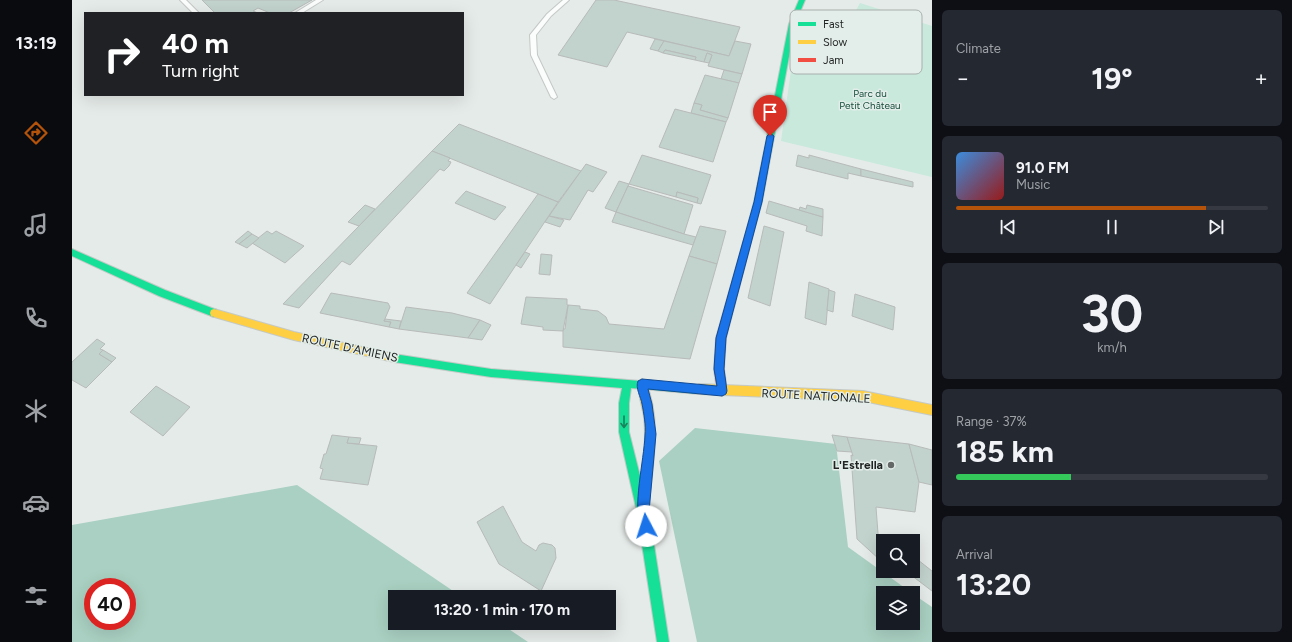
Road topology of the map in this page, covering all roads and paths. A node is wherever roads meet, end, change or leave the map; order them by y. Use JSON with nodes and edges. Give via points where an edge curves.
{"nodes":[{"id":1,"x":183,"y":0,"type":"edge"},
{"id":2,"x":320,"y":0,"type":"edge"},
{"id":3,"x":566,"y":0,"type":"edge"},
{"id":4,"x":802,"y":0,"type":"edge"},
{"id":5,"x":798,"y":10,"type":"edge"},
{"id":6,"x":195,"y":12,"type":"edge"},
{"id":7,"x":300,"y":12,"type":"edge"},
{"id":8,"x":790,"y":34,"type":"edge"},
{"id":9,"x":554,"y":97,"type":"dead end"},
{"id":10,"x":72,"y":252,"type":"edge"},
{"id":11,"x":627,"y":384,"type":"junction"},
{"id":12,"x":642,"y":384,"type":"junction"},
{"id":13,"x":722,"y":391,"type":"junction"},
{"id":14,"x":932,"y":410,"type":"edge"},
{"id":15,"x":643,"y":512,"type":"junction"},
{"id":16,"x":663,"y":642,"type":"edge"}],
"edges":[{"from":1,"to":6,"type":"lane"},
{"from":2,"to":7,"type":"lane"},
{"from":3,"to":9,"type":"lane","via":[[549,15],[533,35],[534,55]]},
{"from":4,"to":5,"type":"street"},
{"from":8,"to":13,"type":"street","via":[[758,202],[721,338],[719,369]]},
{"from":10,"to":11,"type":"street","name":"ROUTE D'AMIENS","via":[[162,293],[224,317],[294,336],[404,360],[492,373]]},
{"from":11,"to":12,"type":"street","name":"ROUTE D'AMIENS"},
{"from":11,"to":15,"type":"street","one_way":true,"via":[[624,432]]},
{"from":12,"to":13,"type":"street","name":"ROUTE NATIONALE"},
{"from":12,"to":15,"type":"street","via":[[651,434]]},
{"from":13,"to":14,"type":"street","name":"ROUTE NATIONALE","via":[[863,396]]},
{"from":15,"to":16,"type":"street"}]}
